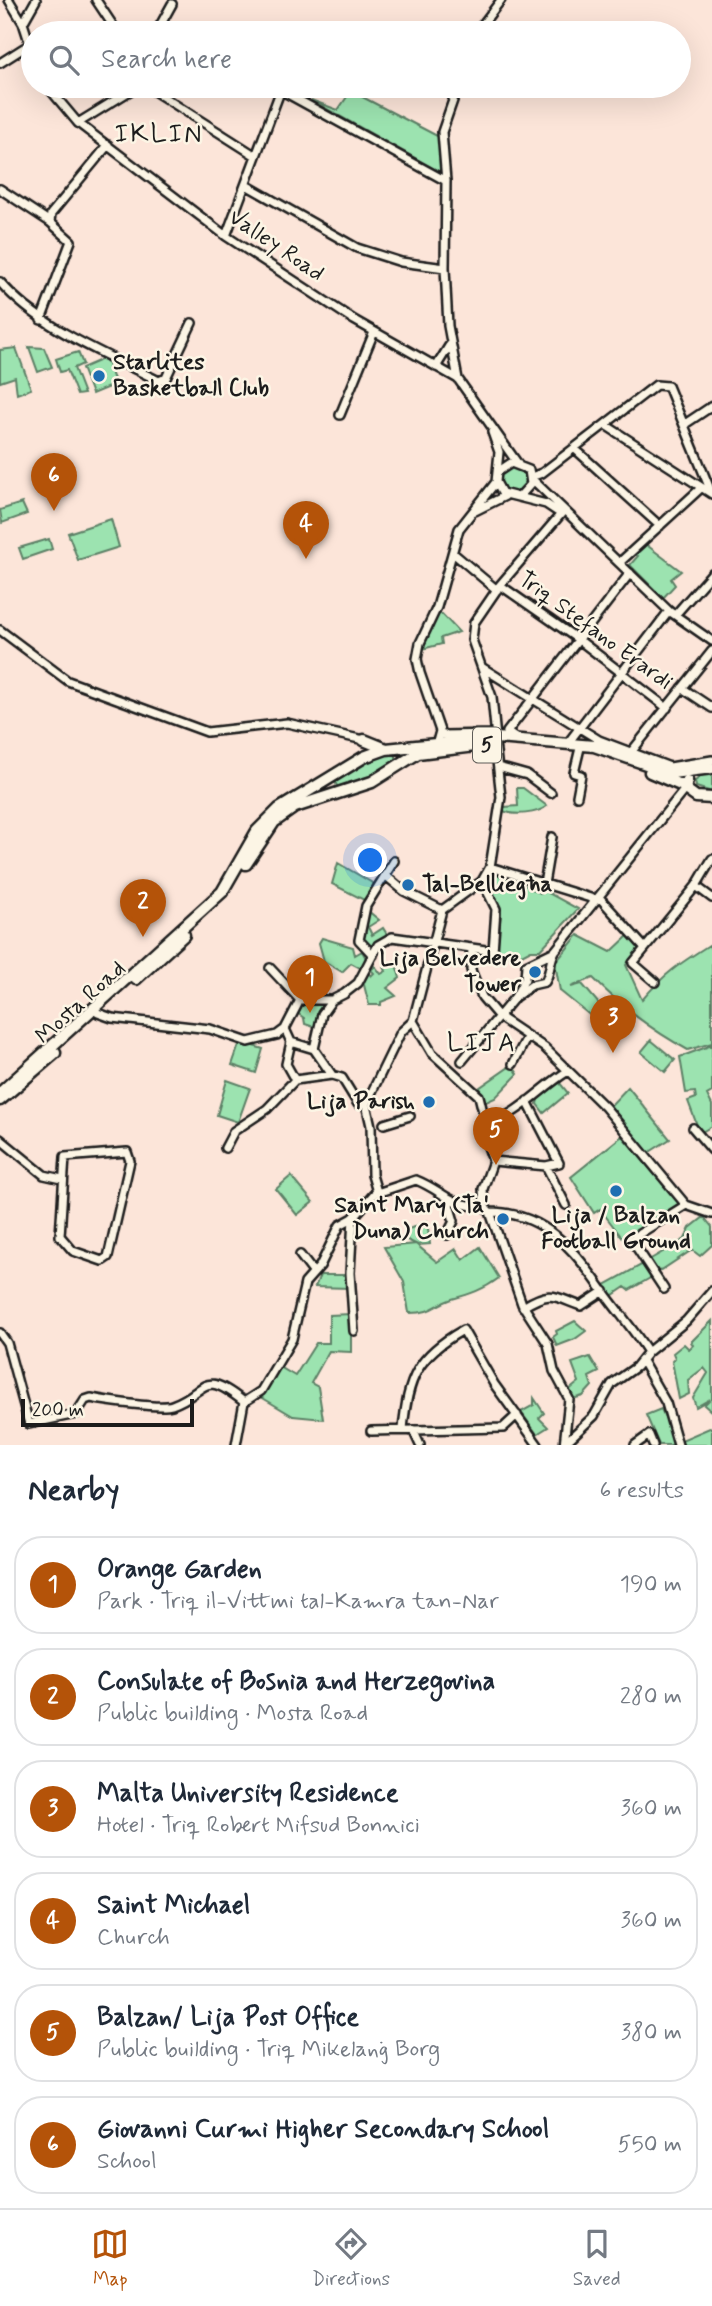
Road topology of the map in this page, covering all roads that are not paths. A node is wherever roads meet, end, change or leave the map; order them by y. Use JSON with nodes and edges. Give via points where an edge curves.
{"nodes":[{"id":1,"x":9,"y":0,"type":"edge"},
{"id":2,"x":37,"y":0,"type":"edge"},
{"id":3,"x":96,"y":0,"type":"edge"},
{"id":4,"x":501,"y":0,"type":"edge"},
{"id":5,"x":172,"y":5,"type":"dead end"},
{"id":6,"x":22,"y":21,"type":"edge"},
{"id":7,"x":24,"y":21,"type":"edge"},
{"id":8,"x":110,"y":21,"type":"edge"},
{"id":9,"x":163,"y":21,"type":"edge"},
{"id":10,"x":487,"y":21,"type":"edge"},
{"id":11,"x":21,"y":50,"type":"edge"},
{"id":12,"x":0,"y":63,"type":"edge"},
{"id":13,"x":56,"y":98,"type":"edge"},
{"id":14,"x":119,"y":98,"type":"edge"},
{"id":15,"x":167,"y":98,"type":"edge"},
{"id":16,"x":278,"y":98,"type":"edge"},
{"id":17,"x":291,"y":98,"type":"edge"},
{"id":18,"x":454,"y":98,"type":"edge"},
{"id":19,"x":78,"y":123,"type":"junction"},
{"id":20,"x":108,"y":145,"type":"junction"},
{"id":21,"x":256,"y":156,"type":"junction"},
{"id":22,"x":446,"y":181,"type":"junction"},
{"id":23,"x":246,"y":185,"type":"junction"},
{"id":24,"x":0,"y":189,"type":"edge"},
{"id":25,"x":50,"y":222,"type":"junction"},
{"id":26,"x":226,"y":236,"type":"junction"},
{"id":27,"x":445,"y":268,"type":"junction"},
{"id":28,"x":0,"y":282,"type":"edge"},
{"id":29,"x":41,"y":320,"type":"junction"},
{"id":30,"x":192,"y":323,"type":"dead end"},
{"id":31,"x":374,"y":332,"type":"junction"},
{"id":32,"x":449,"y":345,"type":"junction"},
{"id":33,"x":436,"y":367,"type":"junction"},
{"id":34,"x":458,"y":379,"type":"junction"},
{"id":35,"x":712,"y":406,"type":"edge"},
{"id":36,"x":340,"y":415,"type":"dead end"},
{"id":37,"x":685,"y":424,"type":"junction"},
{"id":38,"x":490,"y":425,"type":"junction"},
{"id":39,"x":607,"y":426,"type":"junction"},
{"id":40,"x":575,"y":449,"type":"junction"},
{"id":41,"x":518,"y":464,"type":"junction"},
{"id":42,"x":499,"y":471,"type":"junction"},
{"id":43,"x":531,"y":478,"type":"junction"},
{"id":44,"x":496,"y":482,"type":"junction"},
{"id":45,"x":701,"y":488,"type":"junction"},
{"id":46,"x":712,"y":494,"type":"edge"},
{"id":47,"x":505,"y":496,"type":"junction"},
{"id":48,"x":515,"y":498,"type":"junction"},
{"id":49,"x":552,"y":507,"type":"junction"},
{"id":50,"x":471,"y":513,"type":"junction"},
{"id":51,"x":561,"y":514,"type":"junction"},
{"id":52,"x":574,"y":521,"type":"junction"},
{"id":53,"x":660,"y":526,"type":"junction"},
{"id":54,"x":546,"y":530,"type":"junction"},
{"id":55,"x":453,"y":553,"type":"junction"},
{"id":56,"x":619,"y":563,"type":"junction"},
{"id":57,"x":630,"y":573,"type":"junction"},
{"id":58,"x":712,"y":573,"type":"edge"},
{"id":59,"x":498,"y":588,"type":"junction"},
{"id":60,"x":672,"y":613,"type":"junction"},
{"id":61,"x":0,"y":629,"type":"edge"},
{"id":62,"x":579,"y":640,"type":"junction"},
{"id":63,"x":712,"y":641,"type":"edge"},
{"id":64,"x":712,"y":652,"type":"edge"},
{"id":65,"x":483,"y":667,"type":"junction"},
{"id":66,"x":621,"y":673,"type":"junction"},
{"id":67,"x":682,"y":688,"type":"junction"},
{"id":68,"x":534,"y":698,"type":"junction"},
{"id":69,"x":667,"y":708,"type":"junction"},
{"id":70,"x":712,"y":708,"type":"edge"},
{"id":71,"x":578,"y":727,"type":"junction"},
{"id":72,"x":507,"y":732,"type":"junction"},
{"id":73,"x":442,"y":737,"type":"junction"},
{"id":74,"x":495,"y":738,"type":"junction"},
{"id":75,"x":517,"y":739,"type":"junction"},
{"id":76,"x":364,"y":740,"type":"junction"},
{"id":77,"x":568,"y":743,"type":"junction"},
{"id":78,"x":389,"y":748,"type":"junction"},
{"id":79,"x":580,"y":748,"type":"junction"},
{"id":80,"x":632,"y":751,"type":"junction"},
{"id":81,"x":363,"y":757,"type":"junction"},
{"id":82,"x":712,"y":761,"type":"edge"},
{"id":83,"x":401,"y":763,"type":"junction"},
{"id":84,"x":498,"y":767,"type":"junction"},
{"id":85,"x":712,"y":768,"type":"edge"},
{"id":86,"x":658,"y":769,"type":"junction"},
{"id":87,"x":695,"y":770,"type":"junction"},
{"id":88,"x":327,"y":779,"type":"junction"},
{"id":89,"x":685,"y":788,"type":"junction"},
{"id":90,"x":337,"y":793,"type":"junction"},
{"id":91,"x":551,"y":793,"type":"dead end"},
{"id":92,"x":577,"y":796,"type":"dead end"},
{"id":93,"x":696,"y":797,"type":"junction"},
{"id":94,"x":712,"y":798,"type":"edge"},
{"id":95,"x":292,"y":804,"type":"junction"},
{"id":96,"x":675,"y":804,"type":"junction"},
{"id":97,"x":552,"y":837,"type":"dead end"},
{"id":98,"x":712,"y":859,"type":"edge"},
{"id":99,"x":394,"y":861,"type":"dead end"},
{"id":100,"x":489,"y":867,"type":"junction"},
{"id":101,"x":385,"y":875,"type":"junction"},
{"id":102,"x":482,"y":881,"type":"junction"},
{"id":103,"x":544,"y":884,"type":"junction"},
{"id":104,"x":696,"y":886,"type":"junction"},
{"id":105,"x":712,"y":898,"type":"edge"},
{"id":106,"x":598,"y":899,"type":"junction"},
{"id":107,"x":442,"y":909,"type":"junction"},
{"id":108,"x":435,"y":943,"type":"junction"},
{"id":109,"x":472,"y":948,"type":"junction"},
{"id":110,"x":645,"y":948,"type":"junction"},
{"id":111,"x":373,"y":956,"type":"junction"},
{"id":112,"x":544,"y":964,"type":"junction"},
{"id":113,"x":270,"y":968,"type":"dead end"},
{"id":114,"x":525,"y":979,"type":"junction"},
{"id":115,"x":655,"y":982,"type":"dead end"},
{"id":116,"x":532,"y":985,"type":"junction"},
{"id":117,"x":515,"y":997,"type":"junction"},
{"id":118,"x":332,"y":999,"type":"junction"},
{"id":119,"x":300,"y":1000,"type":"junction"},
{"id":120,"x":98,"y":1013,"type":"junction"},
{"id":121,"x":499,"y":1017,"type":"junction"},
{"id":122,"x":413,"y":1021,"type":"junction"},
{"id":123,"x":285,"y":1029,"type":"junction"},
{"id":124,"x":527,"y":1037,"type":"junction"},
{"id":125,"x":291,"y":1042,"type":"junction"},
{"id":126,"x":314,"y":1049,"type":"junction"},
{"id":127,"x":462,"y":1061,"type":"junction"},
{"id":128,"x":513,"y":1064,"type":"dead end"},
{"id":129,"x":447,"y":1065,"type":"junction"},
{"id":130,"x":568,"y":1071,"type":"junction"},
{"id":131,"x":332,"y":1075,"type":"junction"},
{"id":132,"x":461,"y":1077,"type":"junction"},
{"id":133,"x":295,"y":1080,"type":"junction"},
{"id":134,"x":0,"y":1093,"type":"edge"},
{"id":135,"x":0,"y":1100,"type":"edge"},
{"id":136,"x":527,"y":1101,"type":"junction"},
{"id":137,"x":366,"y":1104,"type":"junction"},
{"id":138,"x":410,"y":1116,"type":"dead end"},
{"id":139,"x":384,"y":1124,"type":"dead end"},
{"id":140,"x":486,"y":1124,"type":"junction"},
{"id":141,"x":693,"y":1128,"type":"dead end"},
{"id":142,"x":0,"y":1139,"type":"edge"},
{"id":143,"x":225,"y":1148,"type":"dead end"},
{"id":144,"x":712,"y":1150,"type":"edge"},
{"id":145,"x":493,"y":1161,"type":"junction"},
{"id":146,"x":546,"y":1166,"type":"junction"},
{"id":147,"x":62,"y":1180,"type":"junction"},
{"id":148,"x":377,"y":1192,"type":"junction"},
{"id":149,"x":436,"y":1192,"type":"junction"},
{"id":150,"x":430,"y":1201,"type":"dead end"},
{"id":151,"x":448,"y":1201,"type":"junction"},
{"id":152,"x":566,"y":1205,"type":"dead end"},
{"id":153,"x":686,"y":1205,"type":"junction"},
{"id":154,"x":468,"y":1206,"type":"junction"},
{"id":155,"x":487,"y":1209,"type":"junction"},
{"id":156,"x":712,"y":1214,"type":"edge"},
{"id":157,"x":452,"y":1215,"type":"junction"},
{"id":158,"x":353,"y":1218,"type":"junction"},
{"id":159,"x":447,"y":1235,"type":"dead end"},
{"id":160,"x":300,"y":1255,"type":"dead end"},
{"id":161,"x":313,"y":1272,"type":"junction"},
{"id":162,"x":664,"y":1289,"type":"dead end"},
{"id":163,"x":604,"y":1291,"type":"junction"},
{"id":164,"x":712,"y":1291,"type":"edge"},
{"id":165,"x":523,"y":1307,"type":"junction"},
{"id":166,"x":354,"y":1331,"type":"dead end"},
{"id":167,"x":0,"y":1333,"type":"edge"},
{"id":168,"x":648,"y":1352,"type":"junction"},
{"id":169,"x":642,"y":1361,"type":"junction"},
{"id":170,"x":244,"y":1402,"type":"junction"},
{"id":171,"x":517,"y":1415,"type":"junction"},
{"id":172,"x":403,"y":1429,"type":"junction"},
{"id":173,"x":413,"y":1430,"type":"junction"},
{"id":174,"x":371,"y":1431,"type":"dead end"},
{"id":175,"x":537,"y":1444,"type":"edge"},
{"id":176,"x":236,"y":1445,"type":"edge"},
{"id":177,"x":419,"y":1445,"type":"edge"},
{"id":178,"x":564,"y":1445,"type":"edge"},
{"id":179,"x":635,"y":1445,"type":"edge"},
{"id":180,"x":653,"y":1445,"type":"edge"},
{"id":181,"x":678,"y":1445,"type":"edge"}],
"edges":[{"from":1,"to":6,"type":"street"},
{"from":2,"to":7,"type":"street"},
{"from":3,"to":8,"type":"street"},
{"from":4,"to":10,"type":"street"},
{"from":5,"to":9,"type":"street"},
{"from":11,"to":12,"type":"street"},
{"from":13,"to":19,"type":"street","name":"Valley Road"},
{"from":14,"to":19,"type":"street"},
{"from":15,"to":21,"type":"street"},
{"from":16,"to":21,"type":"street"},
{"from":17,"to":22,"type":"street"},
{"from":18,"to":22,"type":"street","via":[[442,132]]},
{"from":19,"to":20,"type":"street","name":"Valley Road"},
{"from":20,"to":25,"type":"street","via":[[51,214]]},
{"from":20,"to":26,"type":"street","name":"Valley Road"},
{"from":21,"to":23,"type":"street"},
{"from":22,"to":27,"type":"street"},
{"from":23,"to":26,"type":"street"},
{"from":23,"to":27,"type":"street","via":[[358,248],[401,262]]},
{"from":24,"to":25,"type":"street"},
{"from":25,"to":29,"type":"street","via":[[72,241]]},
{"from":26,"to":31,"type":"street","name":"Valley Road"},
{"from":27,"to":32,"type":"street"},
{"from":28,"to":29,"type":"street"},
{"from":29,"to":30,"type":"street","via":[[159,381],[166,378]]},
{"from":31,"to":33,"type":"street","name":"Valley Road"},
{"from":31,"to":36,"type":"street"},
{"from":32,"to":33,"type":"street"},
{"from":32,"to":34,"type":"street"},
{"from":33,"to":34,"type":"street","name":"Valley Road"},
{"from":34,"to":38,"type":"street","name":"Valley Road"},
{"from":35,"to":37,"type":"street"},
{"from":37,"to":39,"type":"street","via":[[668,386],[656,385]]},
{"from":37,"to":46,"type":"street"},
{"from":38,"to":41,"type":"street","name":"Valley Road"},
{"from":38,"to":42,"type":"street","name":"Valley Road","via":[[499,452]]},
{"from":39,"to":40,"type":"street"},
{"from":39,"to":45,"type":"street"},
{"from":40,"to":43,"type":"street"},
{"from":40,"to":53,"type":"street"},
{"from":41,"to":42,"type":"street","via":[[506,464]]},
{"from":41,"to":43,"type":"street","via":[[526,467]]},
{"from":42,"to":44,"type":"street"},
{"from":43,"to":48,"type":"street","via":[[525,494]]},
{"from":43,"to":52,"type":"street"},
{"from":44,"to":47,"type":"street"},
{"from":44,"to":50,"type":"street"},
{"from":45,"to":46,"type":"street"},
{"from":45,"to":53,"type":"street"},
{"from":47,"to":48,"type":"street"},
{"from":47,"to":50,"type":"street"},
{"from":48,"to":49,"type":"street"},
{"from":49,"to":51,"type":"street"},
{"from":49,"to":54,"type":"street"},
{"from":50,"to":55,"type":"street","via":[[459,529]]},
{"from":51,"to":52,"type":"street"},
{"from":51,"to":54,"type":"street"},
{"from":52,"to":56,"type":"street"},
{"from":53,"to":56,"type":"street"},
{"from":54,"to":59,"type":"street"},
{"from":55,"to":59,"type":"street","name":"Triq Stefano Erardi"},
{"from":55,"to":73,"type":"street","via":[[417,659]]},
{"from":56,"to":57,"type":"street"},
{"from":57,"to":60,"type":"street"},
{"from":57,"to":62,"type":"street"},
{"from":58,"to":60,"type":"street"},
{"from":59,"to":62,"type":"street","name":"Triq Stefano Erardi"},
{"from":59,"to":65,"type":"street","via":[[474,623],[472,640]]},
{"from":60,"to":63,"type":"street"},
{"from":60,"to":66,"type":"street"},
{"from":61,"to":76,"type":"street","via":[[68,681],[207,732],[287,723]]},
{"from":62,"to":66,"type":"street","name":"Triq Stefano Erardi"},
{"from":62,"to":68,"type":"street"},
{"from":64,"to":67,"type":"street"},
{"from":65,"to":68,"type":"street"},
{"from":65,"to":74,"type":"street","via":[[492,697]]},
{"from":66,"to":69,"type":"street","name":"Triq Stefano Erardi"},
{"from":66,"to":71,"type":"street"},
{"from":67,"to":69,"type":"street"},
{"from":67,"to":70,"type":"street"},
{"from":68,"to":71,"type":"street"},
{"from":68,"to":72,"type":"street"},
{"from":69,"to":80,"type":"street"},
{"from":71,"to":77,"type":"street"},
{"from":71,"to":80,"type":"street"},
{"from":72,"to":74,"type":"street"},
{"from":72,"to":75,"type":"street"},
{"from":73,"to":74,"type":"highway","number":"5"},
{"from":73,"to":78,"type":"highway","number":"5"},
{"from":74,"to":75,"type":"highway","number":"5"},
{"from":74,"to":79,"type":"highway","number":"5"},
{"from":74,"to":83,"type":"highway","number":"5","via":[[418,753]]},
{"from":74,"to":84,"type":"street"},
{"from":75,"to":77,"type":"highway","number":"5"},
{"from":76,"to":78,"type":"highway"},
{"from":76,"to":81,"type":"highway"},
{"from":77,"to":86,"type":"highway","number":"5","via":[[594,746]]},
{"from":78,"to":81,"type":"highway","number":"5"},
{"from":78,"to":83,"type":"highway","via":[[402,754]]},
{"from":79,"to":89,"type":"highway","number":"5"},
{"from":79,"to":92,"type":"street","via":[[574,773],[581,775]]},
{"from":80,"to":82,"type":"street","via":[[670,767]]},
{"from":81,"to":88,"type":"highway","number":"5"},
{"from":82,"to":86,"type":"highway"},
{"from":83,"to":90,"type":"highway","number":"5","via":[[372,782]]},
{"from":84,"to":91,"type":"street","via":[[527,775]]},
{"from":84,"to":100,"type":"street","via":[[501,797]]},
{"from":85,"to":87,"type":"highway","number":"5"},
{"from":86,"to":87,"type":"highway","number":"5","via":[[672,773]]},
{"from":87,"to":89,"type":"highway"},
{"from":88,"to":90,"type":"highway","via":[[328,788]]},
{"from":88,"to":95,"type":"highway","number":"5"},
{"from":89,"to":93,"type":"highway","number":"5"},
{"from":89,"to":96,"type":"street"},
{"from":90,"to":95,"type":"highway","number":"5"},
{"from":93,"to":94,"type":"highway"},
{"from":93,"to":96,"type":"street"},
{"from":95,"to":120,"type":"highway","name":"Mosta Road","number":"5","via":[[260,840],[226,896]]},
{"from":95,"to":134,"type":"highway","name":"Mosta Road","number":"5","via":[[257,831],[222,892]]},
{"from":96,"to":106,"type":"street"},
{"from":97,"to":103,"type":"street"},
{"from":98,"to":104,"type":"street"},
{"from":99,"to":101,"type":"street"},
{"from":100,"to":102,"type":"street"},
{"from":100,"to":103,"type":"street"},
{"from":101,"to":107,"type":"street","via":[[404,891]]},
{"from":101,"to":111,"type":"street","via":[[366,906],[359,940]]},
{"from":102,"to":107,"type":"street"},
{"from":102,"to":109,"type":"street","via":[[496,909],[492,951]]},
{"from":103,"to":106,"type":"street"},
{"from":104,"to":105,"type":"street"},
{"from":104,"to":110,"type":"street"},
{"from":106,"to":110,"type":"street"},
{"from":106,"to":112,"type":"street"},
{"from":107,"to":108,"type":"street"},
{"from":108,"to":109,"type":"street"},
{"from":108,"to":111,"type":"street","via":[[392,937],[378,946]]},
{"from":108,"to":122,"type":"street"},
{"from":109,"to":121,"type":"street","via":[[471,970],[481,997]]},
{"from":110,"to":115,"type":"street","via":[[633,963]]},
{"from":111,"to":118,"type":"street","via":[[358,983]]},
{"from":112,"to":114,"type":"street","via":[[532,960],[526,965]]},
{"from":112,"to":116,"type":"street","via":[[545,982]]},
{"from":113,"to":119,"type":"street"},
{"from":114,"to":116,"type":"street"},
{"from":114,"to":117,"type":"street"},
{"from":116,"to":117,"type":"street"},
{"from":117,"to":121,"type":"street"},
{"from":118,"to":119,"type":"street"},
{"from":118,"to":126,"type":"street","via":[[322,1014]]},
{"from":119,"to":123,"type":"street"},
{"from":120,"to":123,"type":"street","via":[[210,1029],[248,1042]]},
{"from":120,"to":135,"type":"highway","name":"Mosta Road","number":"5"},
{"from":121,"to":124,"type":"street"},
{"from":121,"to":127,"type":"street"},
{"from":122,"to":129,"type":"street","via":[[432,1054]]},
{"from":122,"to":137,"type":"street","via":[[401,1032]]},
{"from":123,"to":125,"type":"street"},
{"from":124,"to":128,"type":"street"},
{"from":124,"to":130,"type":"street"},
{"from":125,"to":126,"type":"street"},
{"from":125,"to":133,"type":"street","via":[[286,1064]]},
{"from":126,"to":131,"type":"street"},
{"from":127,"to":129,"type":"street"},
{"from":127,"to":132,"type":"street"},
{"from":129,"to":132,"type":"street"},
{"from":130,"to":136,"type":"street"},
{"from":130,"to":153,"type":"street","via":[[605,1107]]},
{"from":131,"to":133,"type":"street"},
{"from":131,"to":137,"type":"street","via":[[342,1078],[358,1104]]},
{"from":132,"to":140,"type":"street","via":[[479,1096]]},
{"from":133,"to":143,"type":"street","via":[[267,1109],[234,1131]]},
{"from":136,"to":140,"type":"street","via":[[512,1114]]},
{"from":136,"to":146,"type":"street","via":[[559,1163]]},
{"from":137,"to":148,"type":"street"},
{"from":138,"to":139,"type":"street"},
{"from":140,"to":145,"type":"street","via":[[484,1135]]},
{"from":141,"to":144,"type":"street"},
{"from":142,"to":147,"type":"street","via":[[44,1175]]},
{"from":145,"to":146,"type":"street"},
{"from":145,"to":155,"type":"street","via":[[483,1189]]},
{"from":146,"to":152,"type":"street"},
{"from":147,"to":147,"type":"street","via":[[65,1157],[127,1152],[130,1161],[108,1257],[102,1261],[73,1251],[60,1237]]},
{"from":148,"to":149,"type":"street","via":[[416,1180]]},
{"from":148,"to":158,"type":"street"},
{"from":149,"to":150,"type":"street"},
{"from":149,"to":151,"type":"street"},
{"from":151,"to":154,"type":"street"},
{"from":151,"to":157,"type":"street"},
{"from":153,"to":156,"type":"street"},
{"from":153,"to":162,"type":"street","via":[[631,1238]]},
{"from":154,"to":155,"type":"street"},
{"from":154,"to":157,"type":"street"},
{"from":155,"to":163,"type":"street","via":[[513,1212],[547,1228],[588,1267]]},
{"from":155,"to":165,"type":"street"},
{"from":157,"to":159,"type":"street"},
{"from":158,"to":161,"type":"street","via":[[341,1225]]},
{"from":158,"to":166,"type":"street"},
{"from":160,"to":161,"type":"street"},
{"from":161,"to":170,"type":"street","via":[[305,1283],[292,1339],[261,1391]]},
{"from":163,"to":165,"type":"street","via":[[581,1306],[558,1294],[539,1297]]},
{"from":163,"to":168,"type":"street"},
{"from":164,"to":168,"type":"street","via":[[687,1321]]},
{"from":165,"to":178,"type":"street","via":[[548,1344],[554,1371],[569,1398]]},
{"from":167,"to":170,"type":"street","via":[[7,1343],[29,1424],[76,1414],[91,1398],[172,1405],[199,1386],[226,1388]]},
{"from":168,"to":169,"type":"street"},
{"from":169,"to":178,"type":"street","via":[[611,1384],[594,1416]]},
{"from":169,"to":181,"type":"street","via":[[666,1403]]},
{"from":170,"to":176,"type":"street"},
{"from":171,"to":172,"type":"street","via":[[463,1330],[428,1354],[417,1369],[407,1391]]},
{"from":171,"to":173,"type":"street","via":[[503,1428]]},
{"from":171,"to":175,"type":"street"},
{"from":172,"to":173,"type":"street"},
{"from":172,"to":174,"type":"street"},
{"from":173,"to":177,"type":"street"},
{"from":179,"to":180,"type":"street","via":[[649,1435]]}]}
